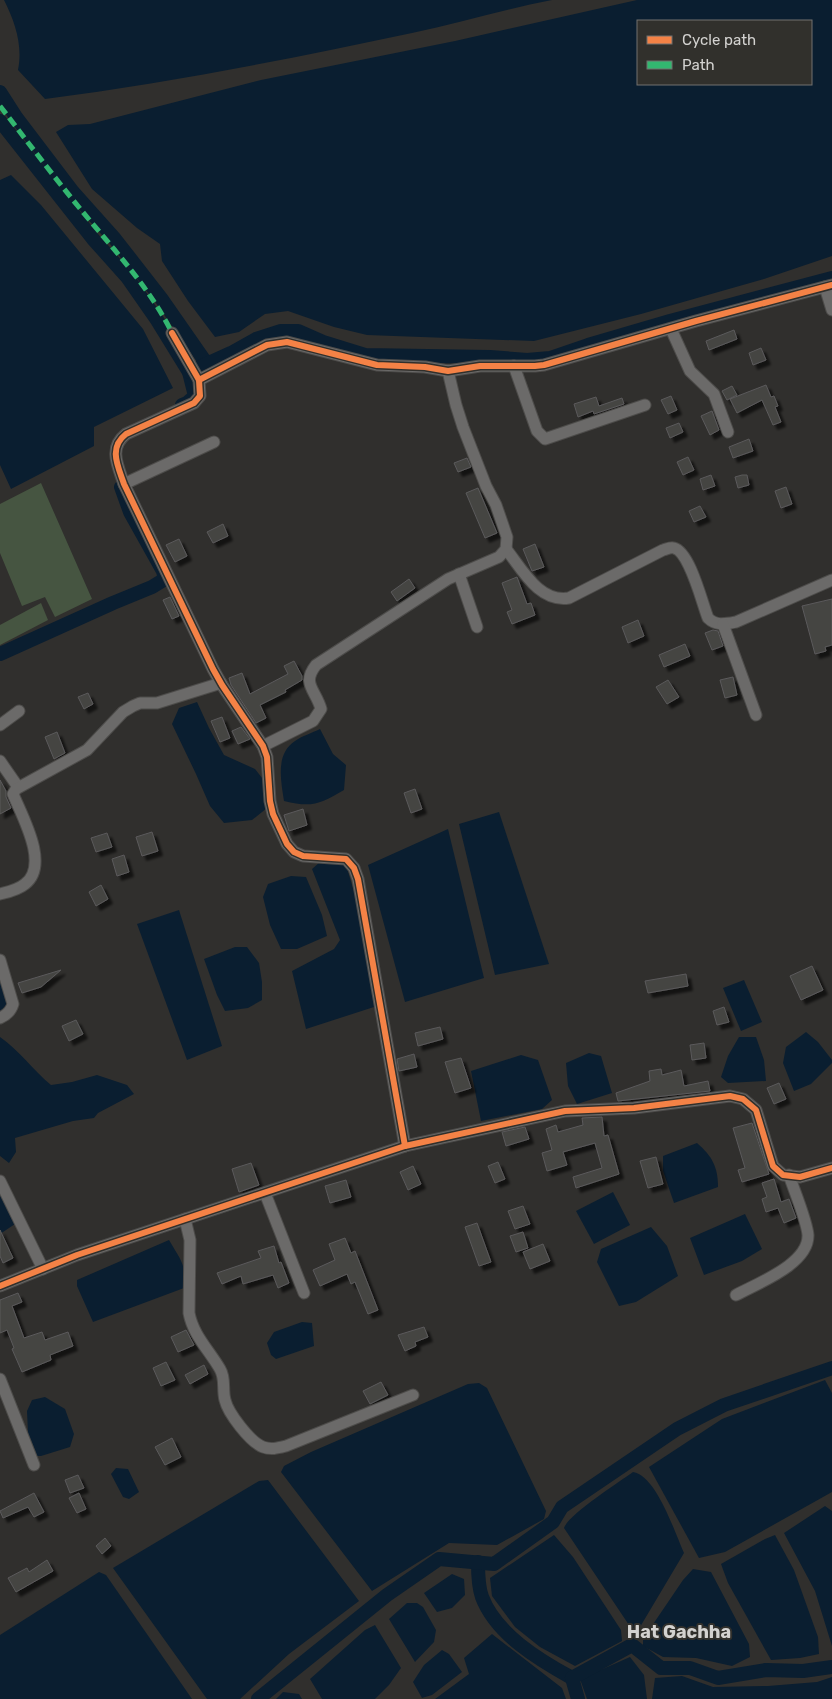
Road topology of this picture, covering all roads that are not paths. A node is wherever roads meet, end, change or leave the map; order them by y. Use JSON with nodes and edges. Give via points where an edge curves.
{"nodes":[{"id":1,"x":828,"y":286,"type":"edge"},
{"id":2,"x":832,"y":310,"type":"edge"},
{"id":3,"x":671,"y":328,"type":"junction"},
{"id":4,"x":172,"y":333,"type":"dead end"},
{"id":5,"x":514,"y":366,"type":"junction"},
{"id":6,"x":448,"y":371,"type":"junction"},
{"id":7,"x":194,"y":372,"type":"junction"},
{"id":8,"x":645,"y":405,"type":"dead end"},
{"id":9,"x":728,"y":432,"type":"dead end"},
{"id":10,"x":214,"y":442,"type":"dead end"},
{"id":11,"x":124,"y":484,"type":"junction"},
{"id":12,"x":506,"y":549,"type":"junction"},
{"id":13,"x":459,"y":574,"type":"junction"},
{"id":14,"x":832,"y":580,"type":"edge"},
{"id":15,"x":724,"y":624,"type":"junction"},
{"id":16,"x":477,"y":626,"type":"dead end"},
{"id":17,"x":220,"y":683,"type":"junction"},
{"id":18,"x":19,"y":711,"type":"dead end"},
{"id":19,"x":756,"y":715,"type":"dead end"},
{"id":20,"x":0,"y":725,"type":"edge"},
{"id":21,"x":263,"y":746,"type":"junction"},
{"id":22,"x":0,"y":761,"type":"edge"},
{"id":23,"x":18,"y":787,"type":"junction"},
{"id":24,"x":0,"y":894,"type":"edge"},
{"id":25,"x":0,"y":960,"type":"edge"},
{"id":26,"x":0,"y":1018,"type":"edge"},
{"id":27,"x":405,"y":1146,"type":"junction"},
{"id":28,"x":832,"y":1168,"type":"edge"},
{"id":29,"x":790,"y":1175,"type":"junction"},
{"id":30,"x":0,"y":1181,"type":"edge"},
{"id":31,"x":265,"y":1194,"type":"junction"},
{"id":32,"x":185,"y":1219,"type":"junction"},
{"id":33,"x":43,"y":1269,"type":"junction"},
{"id":34,"x":0,"y":1286,"type":"edge"},
{"id":35,"x":304,"y":1294,"type":"dead end"},
{"id":36,"x":736,"y":1295,"type":"dead end"},
{"id":37,"x":0,"y":1379,"type":"edge"},
{"id":38,"x":413,"y":1395,"type":"dead end"},
{"id":39,"x":34,"y":1465,"type":"dead end"}],
"edges":[{"from":1,"to":2,"type":"street"},
{"from":1,"to":3,"type":"street"},
{"from":3,"to":5,"type":"street","via":[[544,365]]},
{"from":3,"to":9,"type":"street","via":[[690,371],[714,394]]},
{"from":4,"to":7,"type":"street"},
{"from":5,"to":6,"type":"street","via":[[480,366]]},
{"from":5,"to":8,"type":"street","via":[[537,431],[545,440]]},
{"from":6,"to":7,"type":"street","via":[[376,365],[278,342]]},
{"from":6,"to":12,"type":"street","via":[[461,419],[508,538]]},
{"from":7,"to":11,"type":"street","via":[[200,396],[194,403],[120,439],[115,453]]},
{"from":10,"to":11,"type":"street"},
{"from":11,"to":17,"type":"street"},
{"from":12,"to":13,"type":"street","via":[[499,557]]},
{"from":12,"to":15,"type":"street","via":[[540,590],[551,598],[560,599],[569,598],[663,550],[676,548],[688,563],[708,618],[714,623]]},
{"from":13,"to":16,"type":"street"},
{"from":13,"to":21,"type":"street","via":[[448,578],[316,665],[308,679],[320,702],[318,716]]},
{"from":14,"to":15,"type":"street","via":[[736,622]]},
{"from":15,"to":19,"type":"street"},
{"from":17,"to":21,"type":"street"},
{"from":17,"to":23,"type":"street","via":[[158,703],[133,706],[123,712],[87,750]]},
{"from":18,"to":20,"type":"street"},
{"from":21,"to":27,"type":"street","via":[[272,808],[287,844],[303,856],[346,859],[354,868]]},
{"from":22,"to":23,"type":"street"},
{"from":23,"to":24,"type":"street","via":[[13,794],[32,841],[34,871],[22,887]]},
{"from":25,"to":26,"type":"street","via":[[13,1004],[12,1009]]},
{"from":27,"to":29,"type":"street","via":[[565,1111],[634,1108],[730,1096],[743,1099],[756,1110],[773,1166],[782,1174]]},
{"from":27,"to":31,"type":"street"},
{"from":28,"to":29,"type":"street","via":[[800,1177]]},
{"from":29,"to":36,"type":"street","via":[[808,1234],[805,1249],[796,1262]]},
{"from":30,"to":33,"type":"street"},
{"from":31,"to":32,"type":"street"},
{"from":31,"to":35,"type":"street"},
{"from":32,"to":33,"type":"street"},
{"from":32,"to":38,"type":"street","via":[[190,1240],[190,1323],[224,1377],[224,1396],[232,1416],[256,1443],[273,1449],[286,1446]]},
{"from":33,"to":34,"type":"street"},
{"from":37,"to":39,"type":"street"}]}
